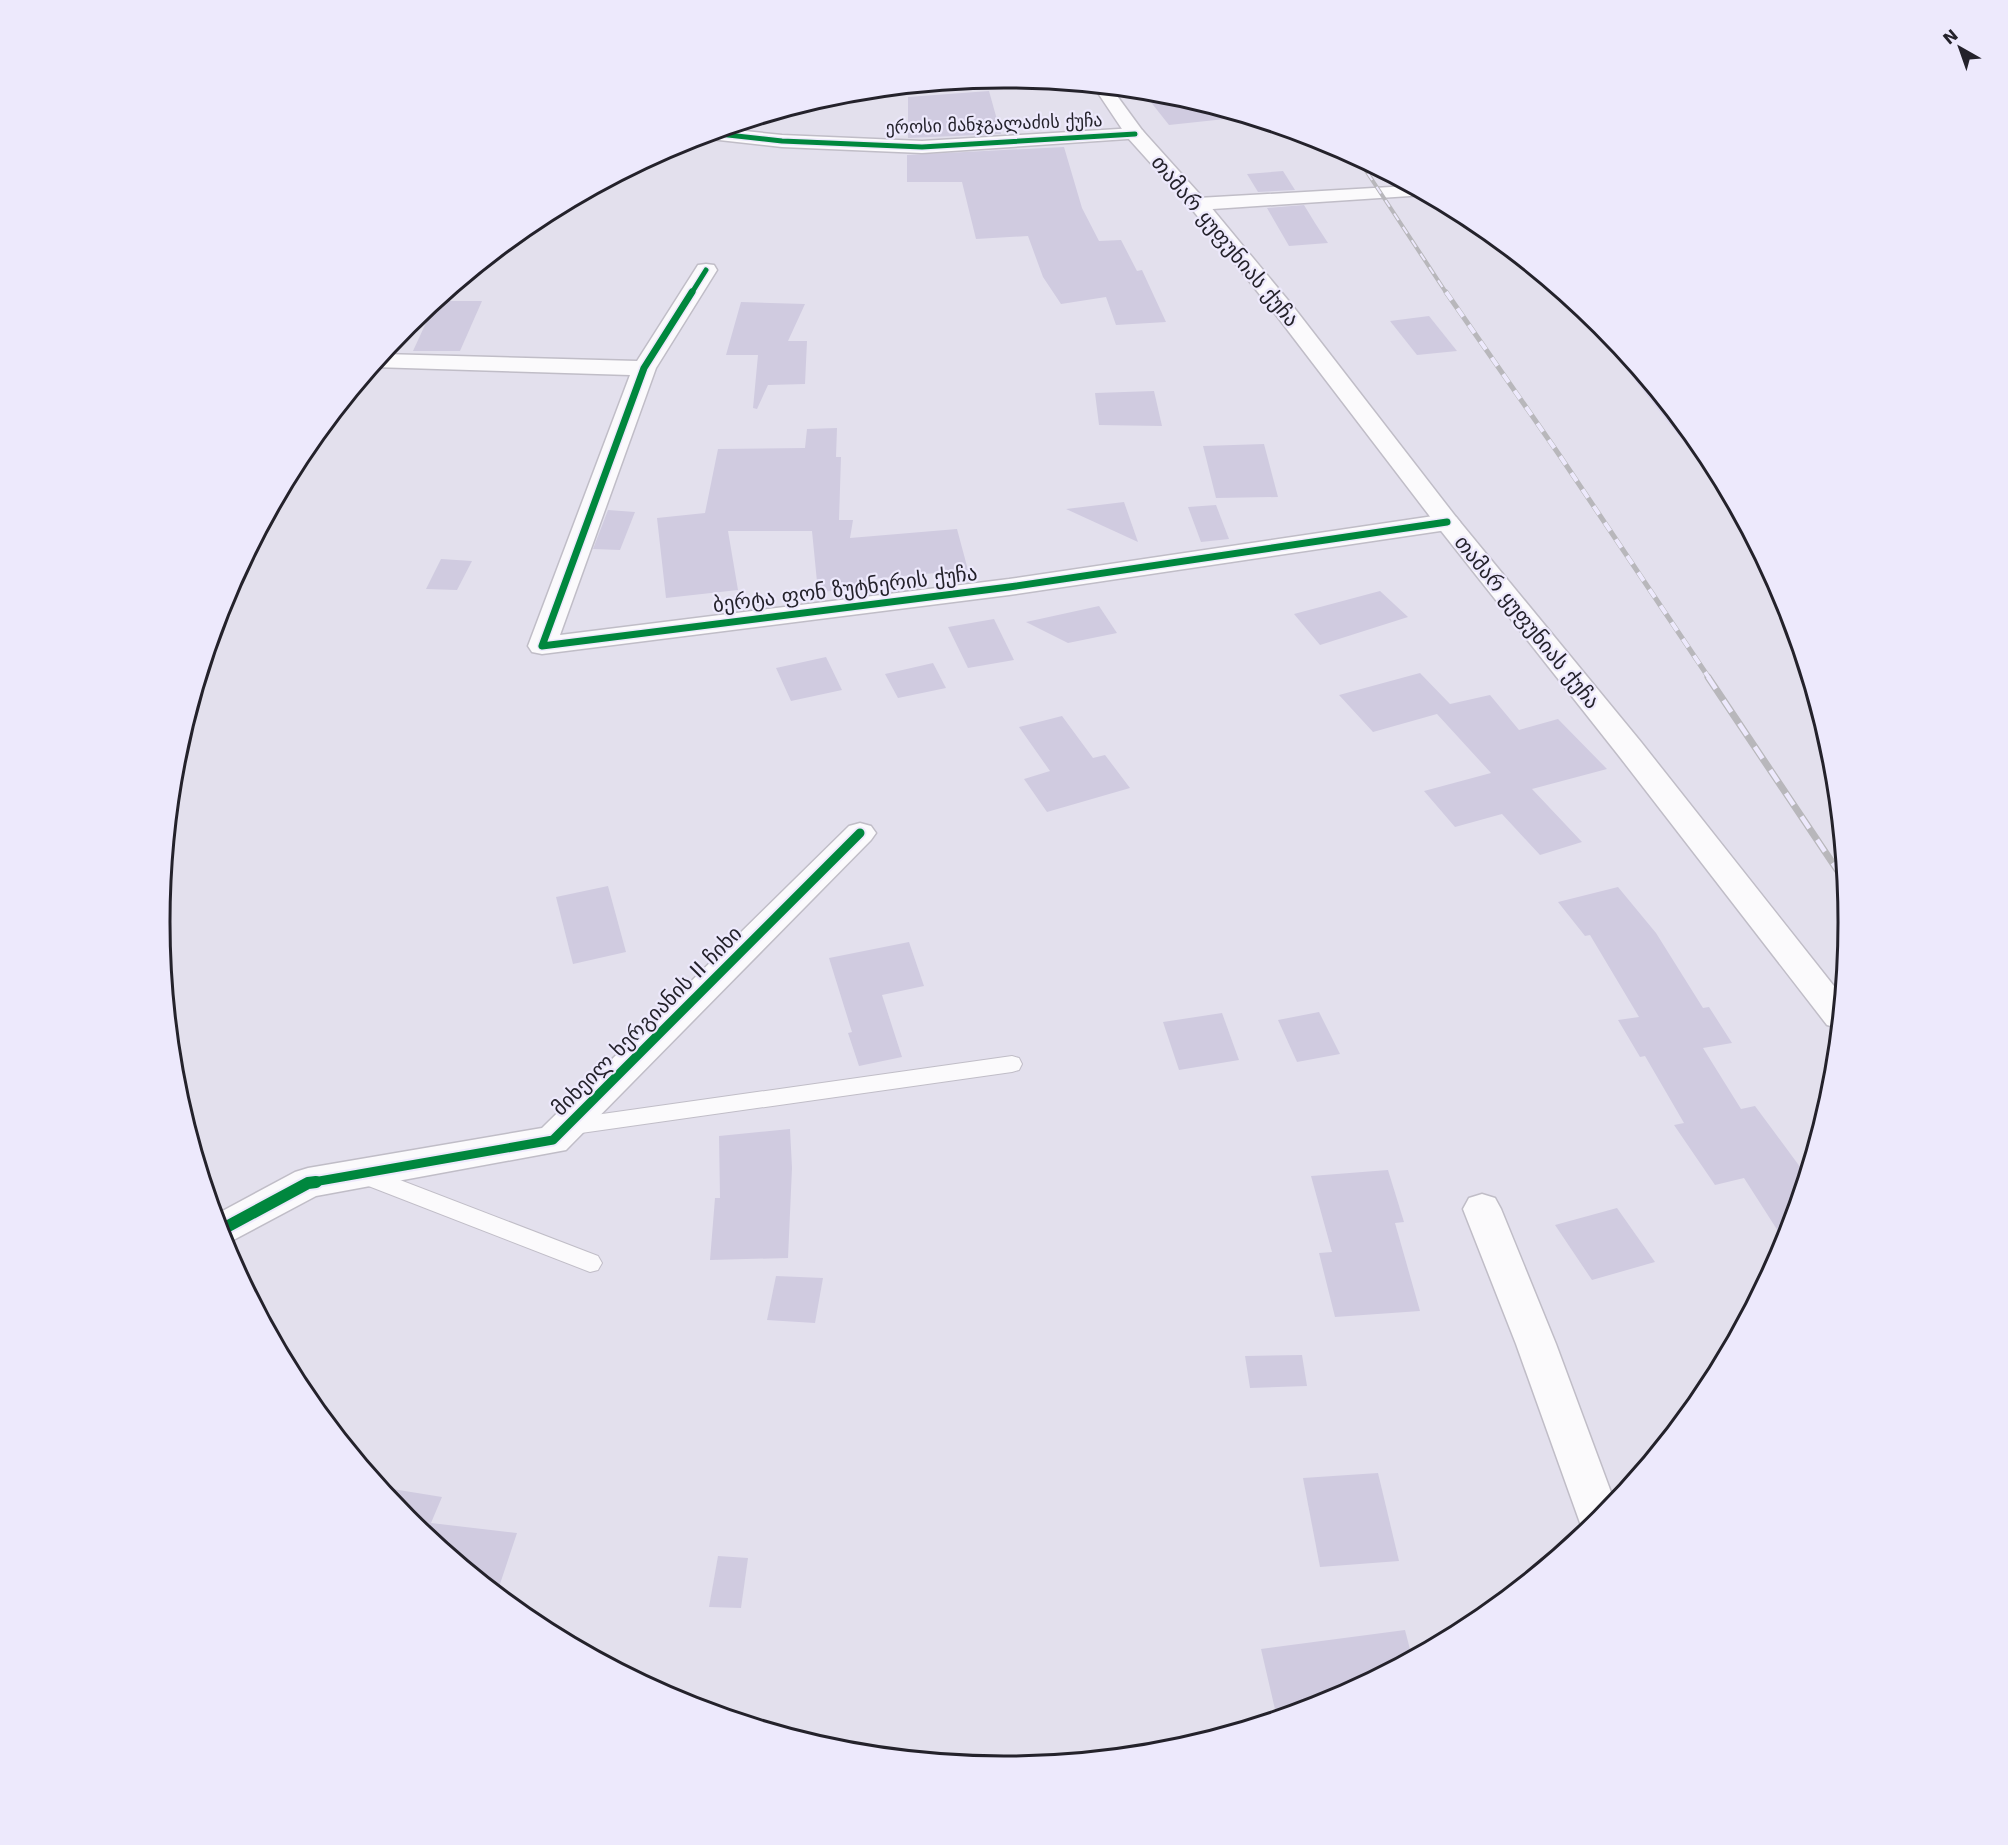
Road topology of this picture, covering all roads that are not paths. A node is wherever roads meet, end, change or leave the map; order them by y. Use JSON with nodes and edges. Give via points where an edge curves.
{"nodes":[{"id":1,"x":1107,"y":95,"type":"edge"},
{"id":2,"x":1135,"y":134,"type":"junction"},
{"id":3,"x":730,"y":135,"type":"edge"},
{"id":4,"x":1405,"y":192,"type":"edge"},
{"id":5,"x":1198,"y":204,"type":"junction"},
{"id":6,"x":706,"y":270,"type":"dead end"},
{"id":7,"x":388,"y":361,"type":"edge"},
{"id":8,"x":644,"y":368,"type":"junction"},
{"id":9,"x":1447,"y":522,"type":"junction"},
{"id":10,"x":860,"y":833,"type":"dead end"},
{"id":11,"x":1833,"y":1008,"type":"edge"},
{"id":12,"x":1012,"y":1064,"type":"dead end"},
{"id":13,"x":567,"y":1127,"type":"junction"},
{"id":14,"x":361,"y":1174,"type":"junction"},
{"id":15,"x":1482,"y":1209,"type":"dead end"},
{"id":16,"x":227,"y":1227,"type":"edge"},
{"id":17,"x":590,"y":1263,"type":"dead end"},
{"id":18,"x":1596,"y":1510,"type":"edge"}],
"edges":[{"from":1,"to":2,"type":"street","name":"თამარ ყუფუნიას ქუჩა"},
{"from":2,"to":3,"type":"street","name":"ეროსი მანჯგალაძის ქუჩა","via":[[922,147]]},
{"from":2,"to":5,"type":"street","name":"თამარ ყუფუნიას ქუჩა"},
{"from":4,"to":5,"type":"street"},
{"from":5,"to":9,"type":"street","name":"თამარ ყუფუნიას ქუჩა"},
{"from":6,"to":8,"type":"street"},
{"from":7,"to":8,"type":"street"},
{"from":8,"to":9,"type":"street","name":"ბერტა ფონ ზუტნერის ქუჩა","via":[[542,646],[1009,587]]},
{"from":9,"to":11,"type":"street","name":"თამარ ყუფუნიას ქუჩა"},
{"from":10,"to":13,"type":"street","name":"მიხეილ ხერგიანის II ჩიხი"},
{"from":12,"to":13,"type":"lane"},
{"from":13,"to":14,"type":"street","name":"მიხეილ ხერგიანის II ჩიხი","via":[[553,1140]]},
{"from":14,"to":16,"type":"street","name":"მიხეილ ხერგიანის II ჩიხი","via":[[308,1183]]},
{"from":14,"to":17,"type":"lane"},
{"from":15,"to":18,"type":"street"}]}
